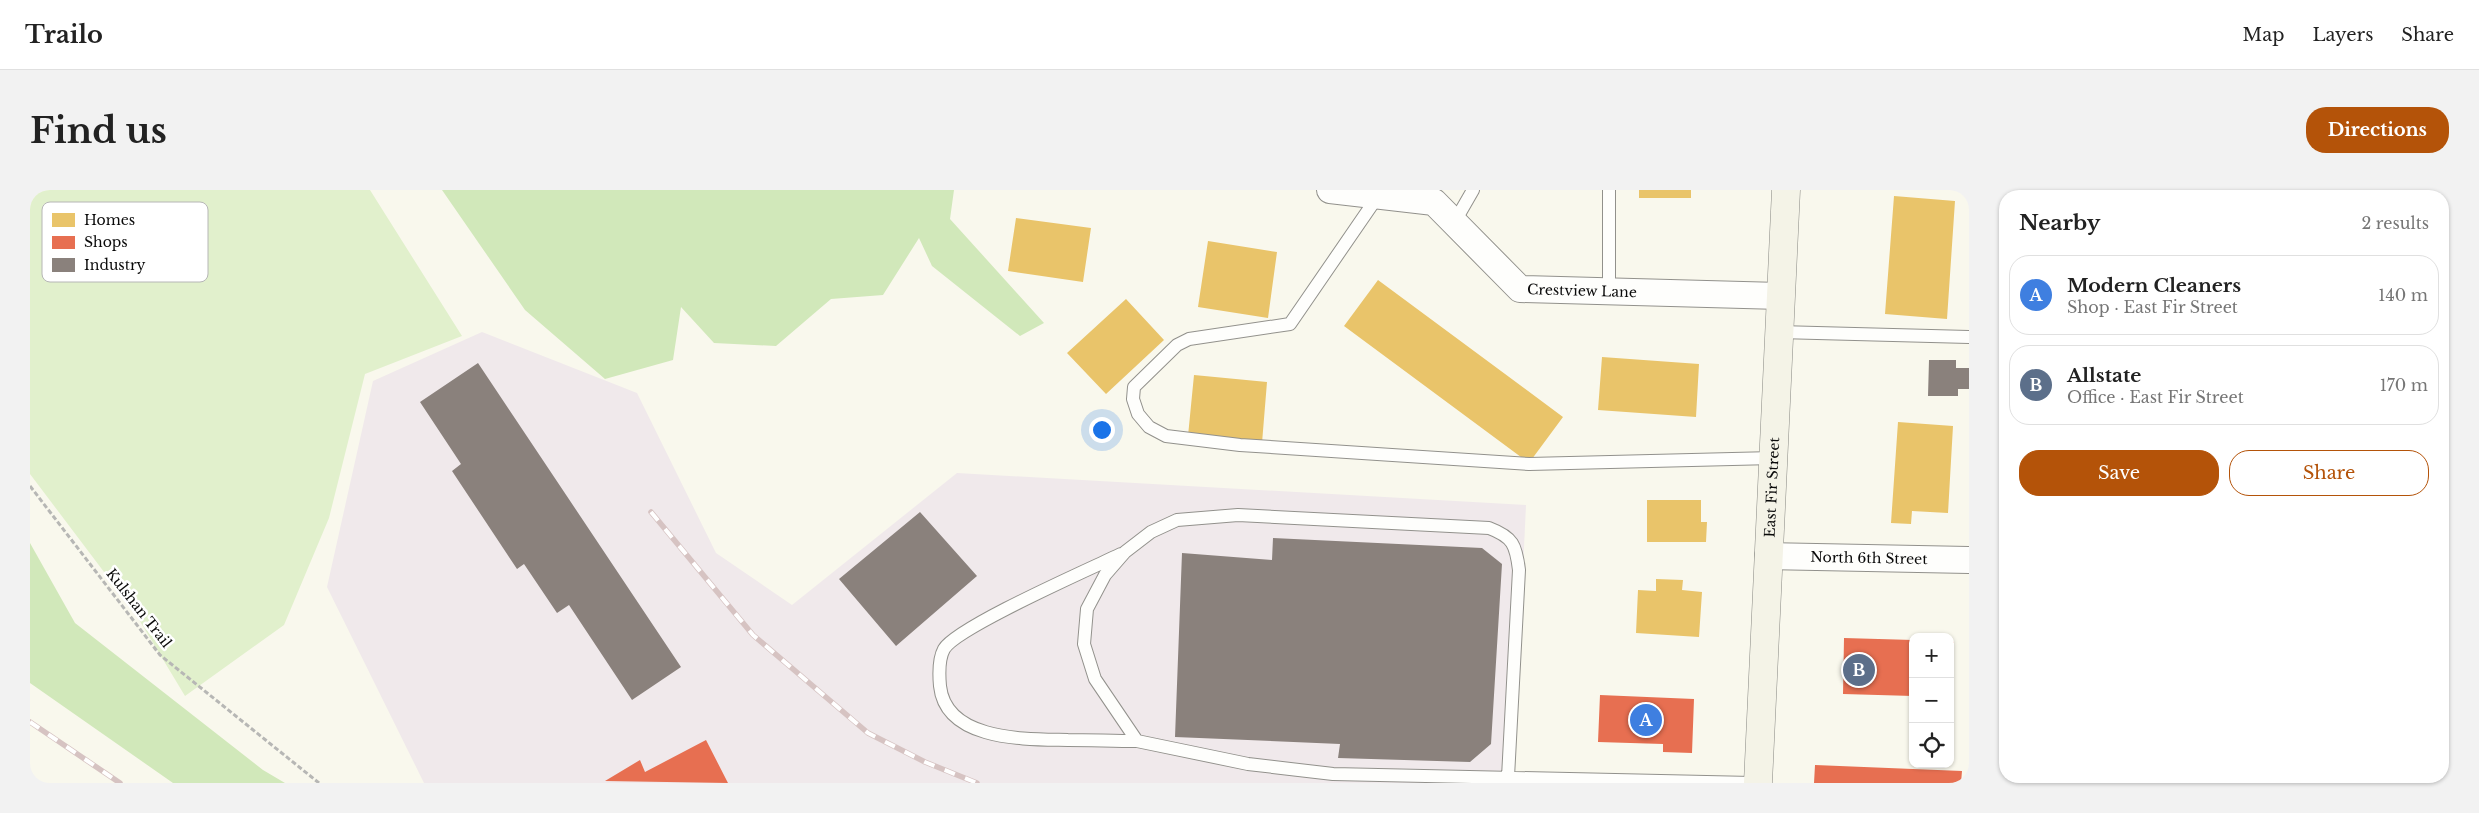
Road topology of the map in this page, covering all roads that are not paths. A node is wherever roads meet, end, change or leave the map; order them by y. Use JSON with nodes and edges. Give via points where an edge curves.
{"nodes":[{"id":1,"x":1330,"y":190,"type":"edge"},
{"id":2,"x":1473,"y":190,"type":"edge"},
{"id":3,"x":1609,"y":190,"type":"edge"},
{"id":4,"x":1786,"y":190,"type":"edge"},
{"id":5,"x":1378,"y":196,"type":"junction"},
{"id":6,"x":1454,"y":223,"type":"junction"},
{"id":7,"x":1609,"y":292,"type":"junction"},
{"id":8,"x":1781,"y":296,"type":"junction"},
{"id":9,"x":1779,"y":332,"type":"junction"},
{"id":10,"x":1969,"y":337,"type":"edge"},
{"id":11,"x":1773,"y":458,"type":"junction"},
{"id":12,"x":1125,"y":552,"type":"junction"},
{"id":13,"x":1768,"y":556,"type":"junction"},
{"id":14,"x":1969,"y":560,"type":"edge"},
{"id":15,"x":1136,"y":741,"type":"junction"},
{"id":16,"x":1508,"y":777,"type":"junction"},
{"id":17,"x":1752,"y":783,"type":"edge"},
{"id":18,"x":1758,"y":783,"type":"edge"}],
"edges":[{"from":1,"to":5,"type":"street","name":"Crestview Lane"},
{"from":2,"to":6,"type":"lane"},
{"from":3,"to":7,"type":"lane"},
{"from":4,"to":8,"type":"street","name":"East Fir Street"},
{"from":5,"to":6,"type":"street","name":"Crestview Lane","via":[[1434,202]]},
{"from":5,"to":11,"type":"lane","via":[[1290,324],[1189,339],[1177,344],[1140,379],[1134,387],[1133,399],[1138,414],[1149,427],[1166,436],[1240,445],[1530,464]]},
{"from":6,"to":7,"type":"street","name":"Crestview Lane","via":[[1520,289]]},
{"from":7,"to":8,"type":"street","name":"Crestview Lane"},
{"from":8,"to":9,"type":"street","name":"East Fir Street"},
{"from":9,"to":10,"type":"lane"},
{"from":9,"to":11,"type":"street","name":"East Fir Street"},
{"from":11,"to":13,"type":"street","name":"East Fir Street"},
{"from":12,"to":15,"type":"lane","via":[[1105,576],[1087,609],[1084,644],[1094,679]]},
{"from":12,"to":15,"type":"lane","via":[[968,629],[944,649],[938,672],[941,694],[954,715],[982,731],[1010,738]]},
{"from":12,"to":16,"type":"lane","via":[[1151,532],[1177,520],[1238,514],[1489,528],[1506,534],[1516,550],[1519,570]]},
{"from":13,"to":14,"type":"street","name":"North 6th Street"},
{"from":13,"to":18,"type":"street","name":"East Fir Street"},
{"from":15,"to":16,"type":"lane","via":[[1248,764],[1333,774]]},
{"from":16,"to":17,"type":"lane"}]}
